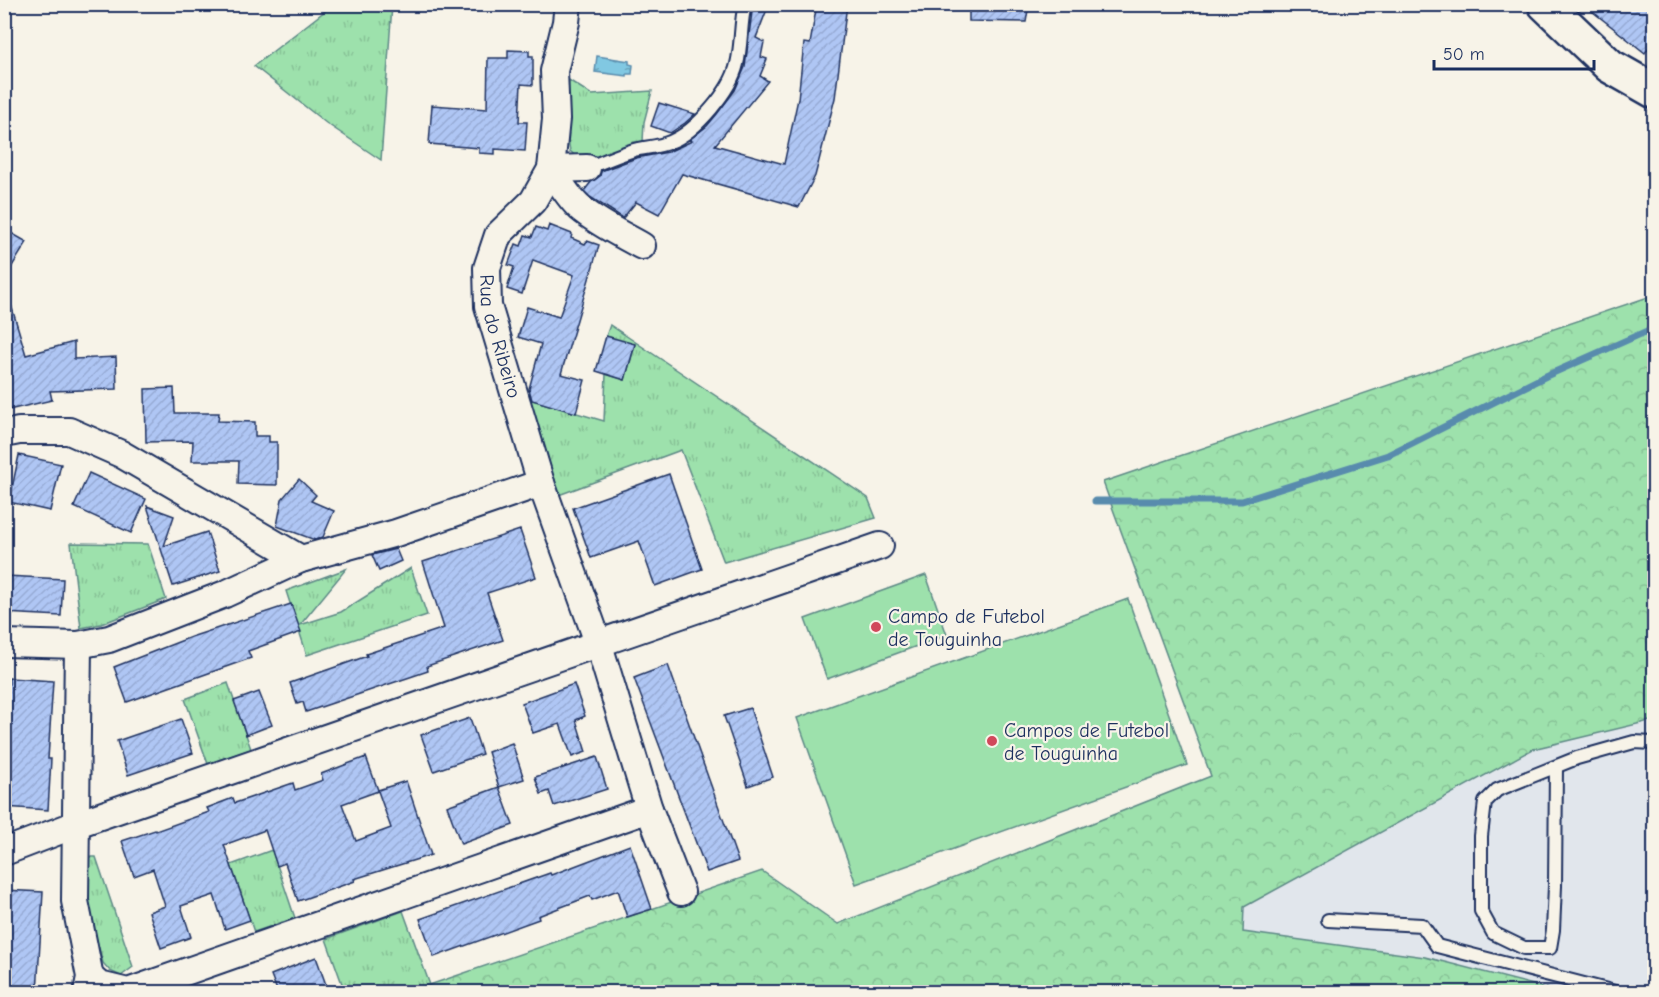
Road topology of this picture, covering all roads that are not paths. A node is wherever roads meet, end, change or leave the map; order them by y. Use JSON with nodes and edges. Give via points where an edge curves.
{"nodes":[{"id":1,"x":568,"y":4,"type":"edge"},
{"id":2,"x":745,"y":4,"type":"edge"},
{"id":3,"x":1545,"y":4,"type":"edge"},
{"id":4,"x":1640,"y":80,"type":"edge"},
{"id":5,"x":1654,"y":91,"type":"edge"},
{"id":6,"x":587,"y":168,"type":"joint"},
{"id":7,"x":551,"y":170,"type":"junction"},
{"id":8,"x":642,"y":246,"type":"dead end"},
{"id":9,"x":4,"y":434,"type":"edge"},
{"id":10,"x":541,"y":483,"type":"junction"},
{"id":11,"x":880,"y":546,"type":"dead end"},
{"id":12,"x":301,"y":559,"type":"junction"},
{"id":13,"x":4,"y":644,"type":"edge"},
{"id":14,"x":78,"y":645,"type":"junction"},
{"id":15,"x":599,"y":645,"type":"junction"},
{"id":16,"x":1654,"y":743,"type":"edge"},
{"id":17,"x":1556,"y":766,"type":"junction"},
{"id":18,"x":649,"y":808,"type":"junction"},
{"id":19,"x":77,"y":824,"type":"junction"},
{"id":20,"x":4,"y":852,"type":"edge"},
{"id":21,"x":681,"y":892,"type":"dead end"},
{"id":22,"x":1328,"y":920,"type":"dead end"},
{"id":23,"x":88,"y":985,"type":"edge"},
{"id":24,"x":1616,"y":993,"type":"edge"}],
"edges":[{"from":1,"to":7,"type":"street","name":"Rua do Ribeiro","via":[[554,70],[556,119]]},
{"from":2,"to":6,"type":"lane","via":[[737,63],[722,97],[692,128],[671,142],[635,150]]},
{"from":3,"to":4,"type":"main road","via":[[1610,66]]},
{"from":4,"to":5,"type":"main road"},
{"from":6,"to":7,"type":"street"},
{"from":7,"to":8,"type":"street","via":[[579,207]]},
{"from":7,"to":10,"type":"street","name":"Rua do Ribeiro","via":[[533,201],[498,235],[487,268],[488,306]]},
{"from":9,"to":12,"type":"street","via":[[69,431],[121,454]]},
{"from":10,"to":12,"type":"street","via":[[396,533]]},
{"from":10,"to":15,"type":"street","name":"Rua do Ribeiro"},
{"from":11,"to":15,"type":"street"},
{"from":12,"to":14,"type":"street","via":[[225,594],[109,639]]},
{"from":13,"to":14,"type":"street"},
{"from":14,"to":19,"type":"street"},
{"from":15,"to":18,"type":"street","name":"Rua do Ribeiro"},
{"from":15,"to":19,"type":"street"},
{"from":16,"to":17,"type":"lane","via":[[1634,742]]},
{"from":17,"to":17,"type":"lane","via":[[1497,790],[1485,802],[1481,911],[1493,933],[1524,948],[1550,948],[1556,886]]},
{"from":18,"to":21,"type":"street","name":"Rua do Ribeiro"},
{"from":18,"to":23,"type":"street","via":[[128,992]]},
{"from":19,"to":20,"type":"street"},
{"from":19,"to":23,"type":"street","via":[[75,901]]},
{"from":22,"to":24,"type":"lane","via":[[1422,925],[1437,946]]}]}
